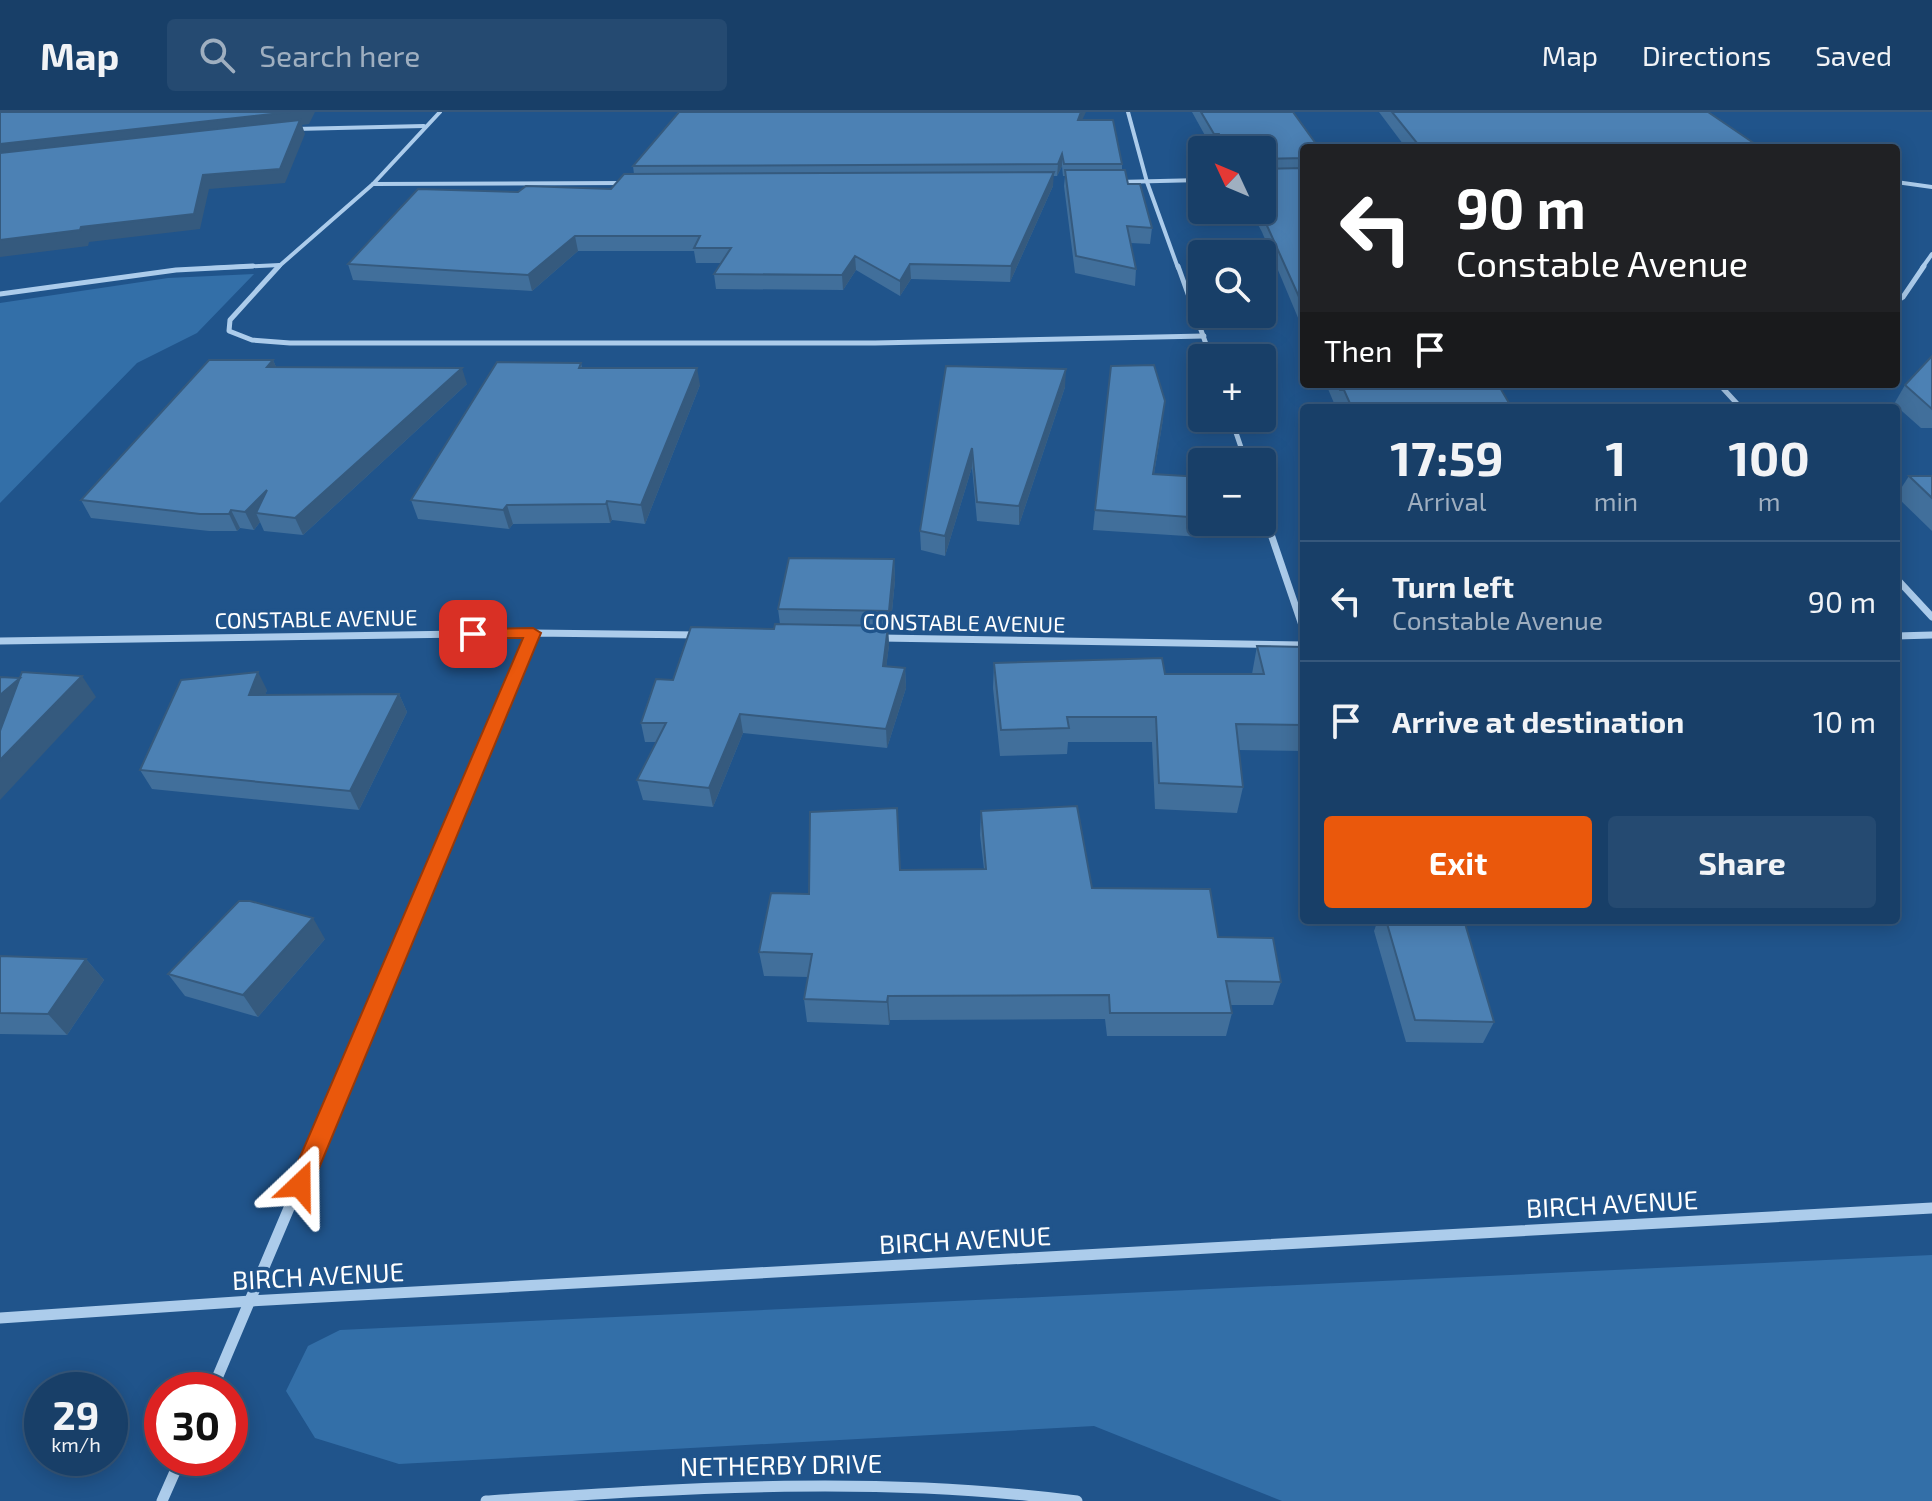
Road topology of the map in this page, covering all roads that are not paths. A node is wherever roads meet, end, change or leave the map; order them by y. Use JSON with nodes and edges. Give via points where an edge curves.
{"nodes":[{"id":1,"x":440,"y":112,"type":"edge"},
{"id":2,"x":1128,"y":112,"type":"edge"},
{"id":3,"x":424,"y":126,"type":"junction"},
{"id":4,"x":285,"y":130,"type":"edge"},
{"id":5,"x":1188,"y":181,"type":"edge"},
{"id":6,"x":1115,"y":182,"type":"edge"},
{"id":7,"x":1147,"y":182,"type":"junction"},
{"id":8,"x":626,"y":183,"type":"edge"},
{"id":9,"x":1900,"y":183,"type":"edge"},
{"id":10,"x":373,"y":184,"type":"junction"},
{"id":11,"x":1932,"y":187,"type":"edge"},
{"id":12,"x":1932,"y":254,"type":"edge"},
{"id":13,"x":280,"y":265,"type":"junction"},
{"id":14,"x":0,"y":294,"type":"edge"},
{"id":15,"x":1900,"y":299,"type":"edge"},
{"id":16,"x":1204,"y":336,"type":"junction"},
{"id":17,"x":1207,"y":344,"type":"edge"},
{"id":18,"x":1723,"y":388,"type":"edge"},
{"id":19,"x":1737,"y":404,"type":"edge"},
{"id":20,"x":1272,"y":536,"type":"edge"},
{"id":21,"x":1900,"y":582,"type":"edge"},
{"id":22,"x":1932,"y":617,"type":"edge"},
{"id":23,"x":1300,"y":619,"type":"edge"},
{"id":24,"x":533,"y":633,"type":"junction"},
{"id":25,"x":1932,"y":635,"type":"edge"},
{"id":26,"x":706,"y":636,"type":"edge"},
{"id":27,"x":1900,"y":636,"type":"edge"},
{"id":28,"x":864,"y":638,"type":"edge"},
{"id":29,"x":0,"y":641,"type":"edge"},
{"id":30,"x":1300,"y":645,"type":"edge"},
{"id":31,"x":1932,"y":1208,"type":"edge"},
{"id":32,"x":251,"y":1301,"type":"junction"},
{"id":33,"x":0,"y":1318,"type":"edge"},
{"id":34,"x":220,"y":1372,"type":"edge"},
{"id":35,"x":173,"y":1476,"type":"edge"},
{"id":36,"x":162,"y":1501,"type":"edge"},
{"id":37,"x":486,"y":1501,"type":"edge"},
{"id":38,"x":1077,"y":1501,"type":"edge"}],
"edges":[{"from":1,"to":3,"type":"street"},
{"from":2,"to":7,"type":"street"},
{"from":3,"to":4,"type":"street"},
{"from":3,"to":10,"type":"street"},
{"from":5,"to":7,"type":"street"},
{"from":6,"to":7,"type":"street"},
{"from":7,"to":16,"type":"street"},
{"from":8,"to":10,"type":"street"},
{"from":9,"to":11,"type":"street"},
{"from":10,"to":13,"type":"street"},
{"from":12,"to":15,"type":"street"},
{"from":13,"to":14,"type":"street","via":[[176,270]]},
{"from":13,"to":16,"type":"street","via":[[230,320],[229,331],[266,342],[328,343],[875,343]]},
{"from":16,"to":17,"type":"street"},
{"from":18,"to":19,"type":"street"},
{"from":20,"to":23,"type":"street"},
{"from":21,"to":22,"type":"street"},
{"from":24,"to":26,"type":"street","name":"CONSTABLE AVENUE"},
{"from":24,"to":29,"type":"street","name":"CONSTABLE AVENUE"},
{"from":24,"to":32,"type":"street"},
{"from":25,"to":27,"type":"street"},
{"from":28,"to":30,"type":"street","name":"CONSTABLE AVENUE"},
{"from":31,"to":32,"type":"street","name":"BIRCH AVENUE"},
{"from":32,"to":33,"type":"street","name":"BIRCH AVENUE"},
{"from":32,"to":34,"type":"street"},
{"from":35,"to":36,"type":"street"},
{"from":37,"to":38,"type":"street","name":"NETHERBY DRIVE","via":[[802,1482],[1021,1492]]}]}
